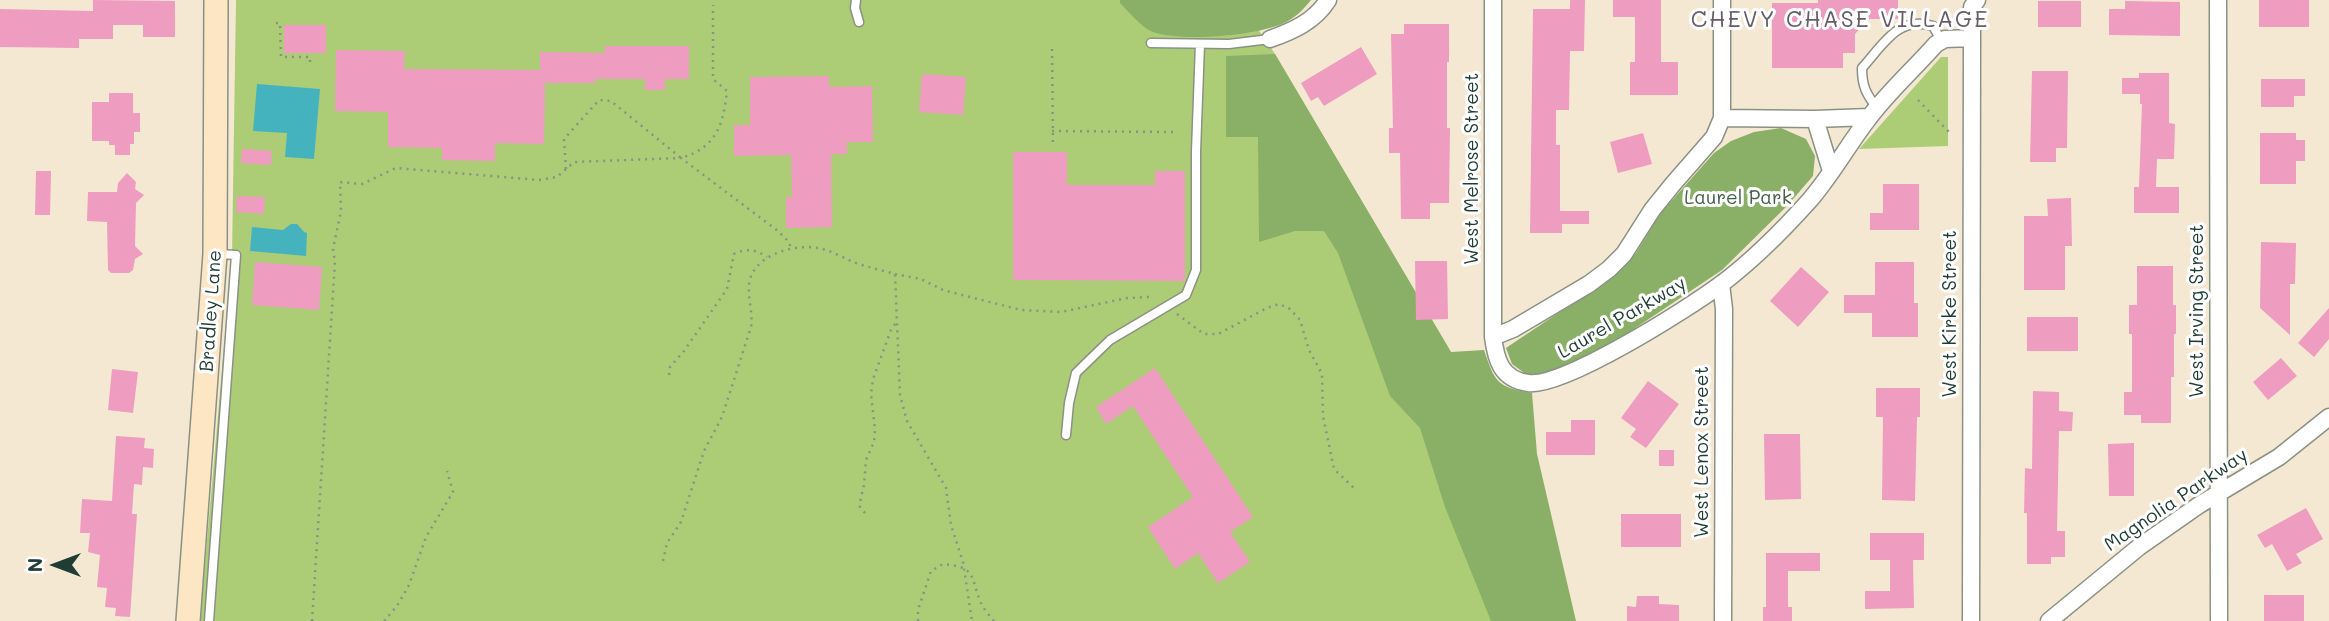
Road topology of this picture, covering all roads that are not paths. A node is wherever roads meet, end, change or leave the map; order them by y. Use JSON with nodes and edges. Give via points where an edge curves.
{"nodes":[{"id":1,"x":216,"y":0,"type":"edge"},
{"id":2,"x":856,"y":0,"type":"edge"},
{"id":3,"x":1328,"y":0,"type":"edge"},
{"id":4,"x":1493,"y":0,"type":"edge"},
{"id":5,"x":1722,"y":0,"type":"edge"},
{"id":6,"x":2218,"y":0,"type":"edge"},
{"id":7,"x":1972,"y":2,"type":"edge"},
{"id":8,"x":859,"y":22,"type":"dead end"},
{"id":9,"x":1972,"y":38,"type":"junction"},
{"id":10,"x":1270,"y":39,"type":"joint"},
{"id":11,"x":1941,"y":40,"type":"junction"},
{"id":12,"x":1151,"y":43,"type":"dead end"},
{"id":13,"x":1200,"y":44,"type":"junction"},
{"id":14,"x":1873,"y":113,"type":"junction"},
{"id":15,"x":1722,"y":118,"type":"junction"},
{"id":16,"x":1815,"y":119,"type":"junction"},
{"id":17,"x":1831,"y":171,"type":"junction"},
{"id":18,"x":215,"y":254,"type":"junction"},
{"id":19,"x":1721,"y":284,"type":"junction"},
{"id":20,"x":1493,"y":337,"type":"junction"},
{"id":21,"x":2329,"y":416,"type":"edge"},
{"id":22,"x":1066,"y":435,"type":"dead end"},
{"id":23,"x":2218,"y":493,"type":"junction"},
{"id":24,"x":188,"y":621,"type":"edge"},
{"id":25,"x":209,"y":621,"type":"edge"},
{"id":26,"x":1723,"y":621,"type":"edge"},
{"id":27,"x":1971,"y":621,"type":"edge"},
{"id":28,"x":2049,"y":621,"type":"edge"},
{"id":29,"x":2218,"y":621,"type":"edge"}],
"edges":[{"from":1,"to":18,"type":"main road","name":"Bradley Lane"},
{"from":2,"to":8,"type":"lane"},
{"from":3,"to":10,"type":"street","via":[[1301,26]]},
{"from":4,"to":20,"type":"street","name":"West Melrose Street"},
{"from":5,"to":15,"type":"street"},
{"from":6,"to":23,"type":"street","name":"West Irving Street"},
{"from":7,"to":9,"type":"street","name":"West Kirke Street"},
{"from":9,"to":11,"type":"street"},
{"from":9,"to":27,"type":"street","name":"West Kirke Street"},
{"from":10,"to":13,"type":"lane"},
{"from":11,"to":14,"type":"street","name":"Laurel Parkway"},
{"from":11,"to":14,"type":"lane","via":[[1934,26],[1912,23],[1900,27],[1862,68],[1862,83]]},
{"from":12,"to":13,"type":"lane"},
{"from":13,"to":22,"type":"lane","via":[[1196,270],[1186,295],[1110,340],[1076,373]]},
{"from":14,"to":16,"type":"street"},
{"from":14,"to":17,"type":"street","name":"Laurel Parkway"},
{"from":15,"to":16,"type":"street"},
{"from":15,"to":20,"type":"street","via":[[1714,137],[1609,269]]},
{"from":16,"to":17,"type":"street"},
{"from":17,"to":19,"type":"street","name":"Laurel Parkway","via":[[1810,200]]},
{"from":18,"to":24,"type":"main road","name":"Bradley Lane"},
{"from":18,"to":25,"type":"lane","via":[[236,255]]},
{"from":19,"to":20,"type":"street","name":"Laurel Parkway","via":[[1618,348],[1565,376],[1539,383],[1519,380],[1502,369]]},
{"from":19,"to":26,"type":"street","name":"West Lenox Street"},
{"from":21,"to":23,"type":"street","name":"Magnolia Parkway","via":[[2279,457]]},
{"from":23,"to":28,"type":"street","name":"Magnolia Parkway","via":[[2138,547]]},
{"from":23,"to":29,"type":"street","name":"West Irving Street"}]}
